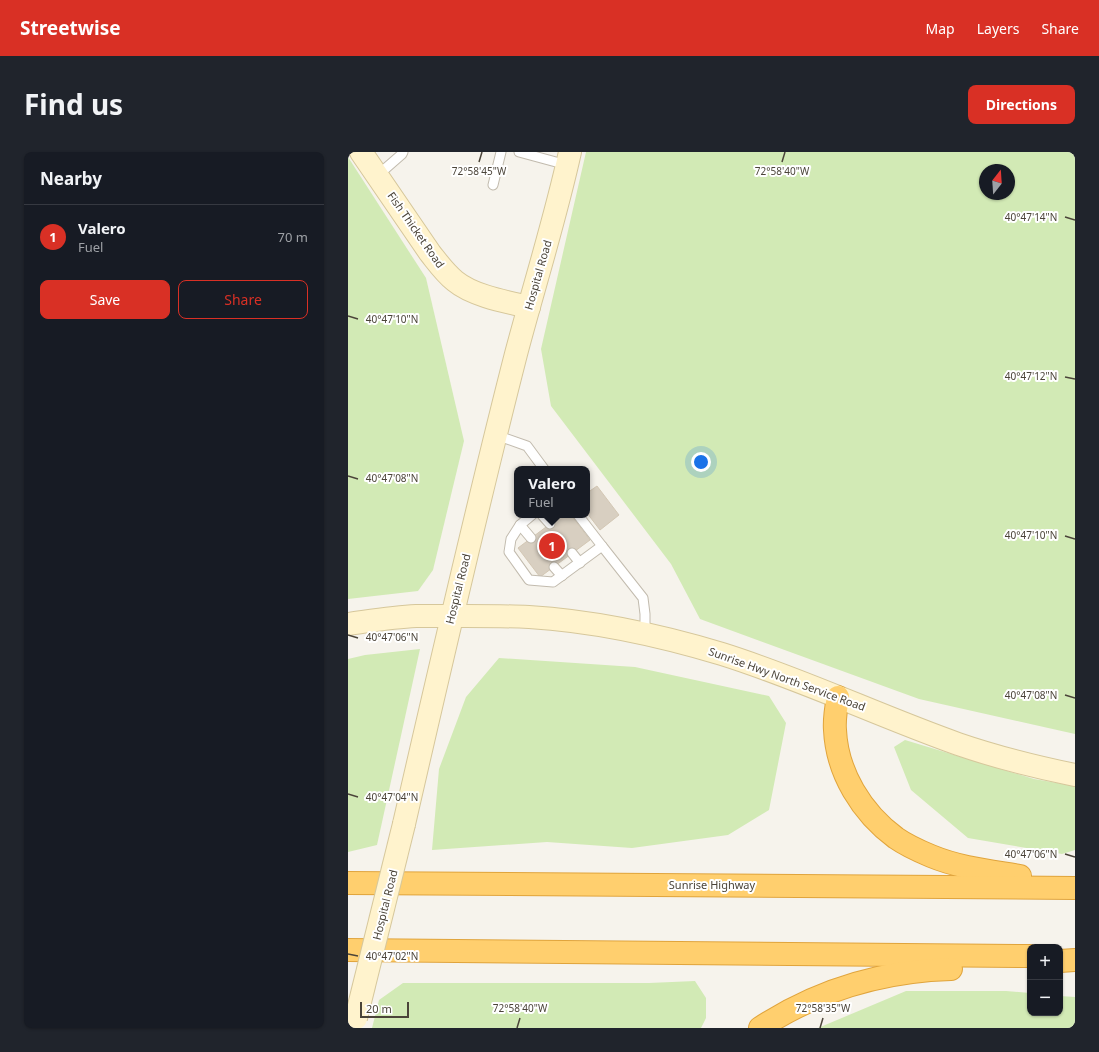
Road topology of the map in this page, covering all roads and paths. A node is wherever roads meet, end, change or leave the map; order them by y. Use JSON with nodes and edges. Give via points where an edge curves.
{"nodes":[{"id":1,"x":362,"y":152,"type":"edge"},
{"id":2,"x":403,"y":152,"type":"edge"},
{"id":3,"x":501,"y":152,"type":"edge"},
{"id":4,"x":519,"y":152,"type":"edge"},
{"id":5,"x":568,"y":158,"type":"edge"},
{"id":6,"x":378,"y":175,"type":"junction"},
{"id":7,"x":493,"y":185,"type":"dead end"},
{"id":8,"x":529,"y":307,"type":"junction"},
{"id":9,"x":496,"y":435,"type":"junction"},
{"id":10,"x":542,"y":466,"type":"edge"},
{"id":11,"x":528,"y":518,"type":"edge"},
{"id":12,"x":545,"y":518,"type":"edge"},
{"id":13,"x":580,"y":518,"type":"edge"},
{"id":14,"x":550,"y":524,"type":"dead end"},
{"id":15,"x":520,"y":525,"type":"junction"},
{"id":16,"x":531,"y":538,"type":"dead end"},
{"id":17,"x":602,"y":546,"type":"junction"},
{"id":18,"x":572,"y":553,"type":"dead end"},
{"id":19,"x":580,"y":562,"type":"junction"},
{"id":20,"x":554,"y":567,"type":"dead end"},
{"id":21,"x":562,"y":576,"type":"junction"},
{"id":22,"x":452,"y":616,"type":"junction"},
{"id":23,"x":348,"y":624,"type":"edge"},
{"id":24,"x":645,"y":634,"type":"junction"},
{"id":25,"x":838,"y":697,"type":"junction"},
{"id":26,"x":1075,"y":775,"type":"edge"},
{"id":27,"x":348,"y":883,"type":"edge"},
{"id":28,"x":1075,"y":884,"type":"edge"},
{"id":29,"x":1075,"y":888,"type":"edge"},
{"id":30,"x":348,"y":950,"type":"edge"},
{"id":31,"x":1027,"y":956,"type":"edge"},
{"id":32,"x":1063,"y":956,"type":"edge"},
{"id":33,"x":1075,"y":957,"type":"edge"},
{"id":34,"x":1075,"y":960,"type":"edge"},
{"id":35,"x":1063,"y":961,"type":"edge"},
{"id":36,"x":1027,"y":964,"type":"edge"},
{"id":37,"x":355,"y":1023,"type":"edge"},
{"id":38,"x":760,"y":1028,"type":"edge"}],
"edges":[{"from":1,"to":6,"type":"street","name":"Fish Thicket Road"},
{"from":2,"to":6,"type":"lane"},
{"from":3,"to":7,"type":"lane"},
{"from":4,"to":5,"type":"lane"},
{"from":5,"to":8,"type":"street","name":"Hospital Road","via":[[558,205]]},
{"from":6,"to":8,"type":"street","name":"Fish Thicket Road","via":[[430,253],[456,282],[485,296]]},
{"from":8,"to":9,"type":"street","name":"Hospital Road"},
{"from":9,"to":10,"type":"lane","via":[[527,446]]},
{"from":9,"to":22,"type":"street","name":"Hospital Road"},
{"from":11,"to":15,"type":"lane"},
{"from":12,"to":14,"type":"lane"},
{"from":13,"to":17,"type":"lane"},
{"from":15,"to":16,"type":"lane"},
{"from":15,"to":21,"type":"lane","via":[[511,539],[509,552],[530,580],[553,582]]},
{"from":17,"to":19,"type":"lane"},
{"from":17,"to":24,"type":"lane","via":[[643,598]]},
{"from":18,"to":19,"type":"lane"},
{"from":19,"to":21,"type":"lane"},
{"from":20,"to":21,"type":"lane"},
{"from":22,"to":23,"type":"street","name":"Sunrise Hwy North Service Road","via":[[414,616]]},
{"from":22,"to":24,"type":"street","name":"Sunrise Hwy North Service Road","via":[[530,617],[607,626]]},
{"from":22,"to":37,"type":"street","name":"Hospital Road","bridge":true},
{"from":24,"to":25,"type":"street","name":"Sunrise Hwy North Service Road","via":[[722,654]]},
{"from":25,"to":26,"type":"street","name":"Sunrise Hwy North Service Road","via":[[958,744]]},
{"from":25,"to":28,"type":"highway","via":[[834,730],[847,780],[868,812],[897,838],[932,856],[957,864],[991,872]]},
{"from":27,"to":29,"type":"highway","name":"Sunrise Highway"},
{"from":30,"to":31,"type":"highway"},
{"from":32,"to":33,"type":"highway"},
{"from":34,"to":35,"type":"highway"},
{"from":36,"to":38,"type":"highway","via":[[929,970],[880,977],[827,993]]}]}
